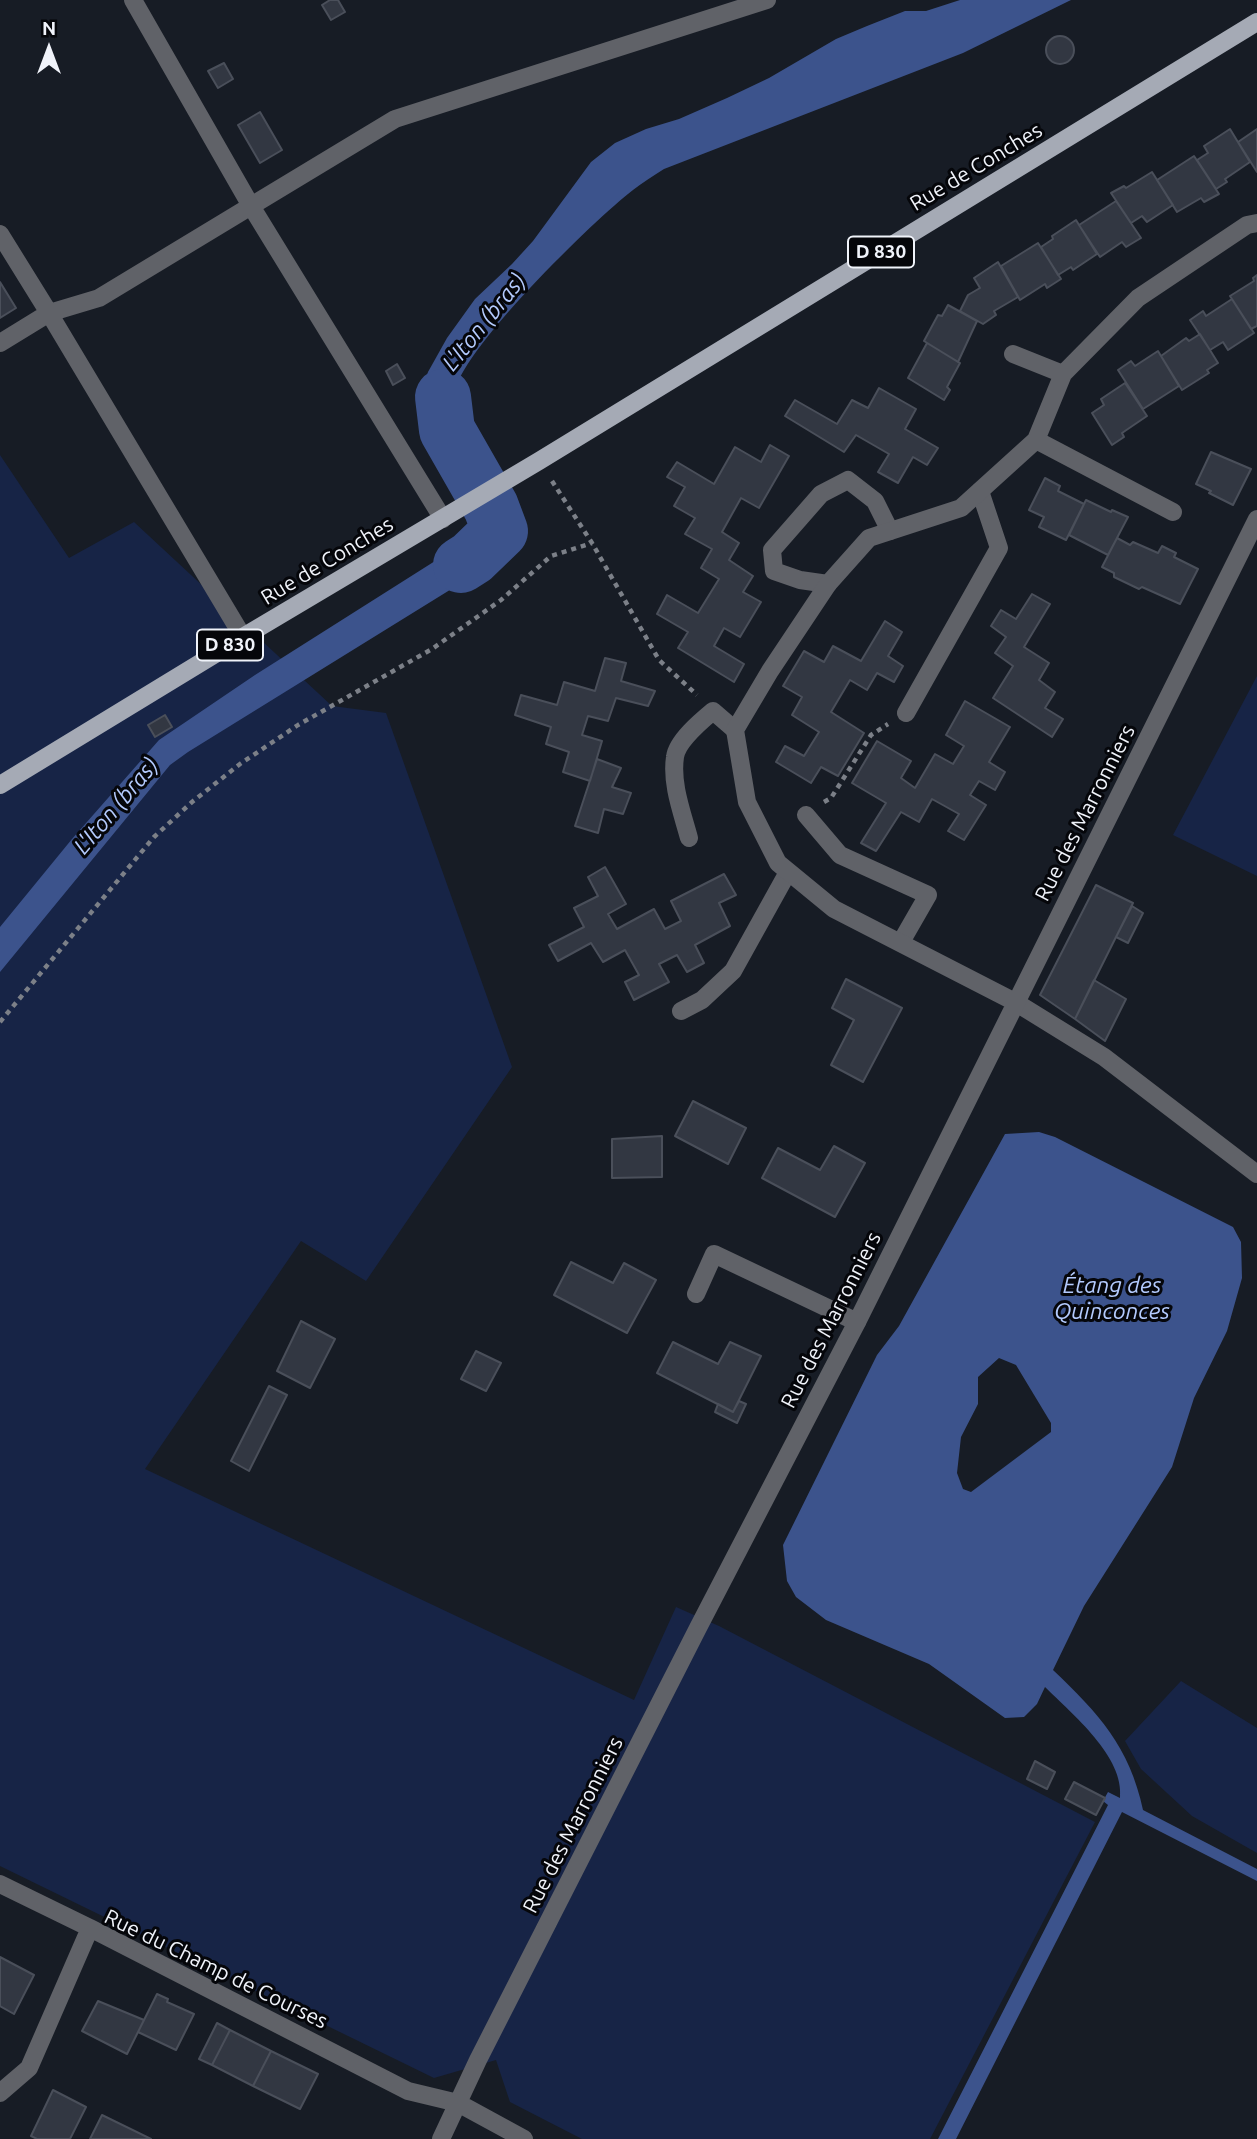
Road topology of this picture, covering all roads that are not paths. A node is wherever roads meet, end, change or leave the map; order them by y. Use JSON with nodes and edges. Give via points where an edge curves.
{"nodes":[{"id":1,"x":133,"y":0,"type":"edge"},
{"id":2,"x":767,"y":0,"type":"edge"},
{"id":3,"x":1257,"y":22,"type":"edge"},
{"id":4,"x":251,"y":206,"type":"junction"},
{"id":5,"x":1257,"y":223,"type":"edge"},
{"id":6,"x":0,"y":234,"type":"edge"},
{"id":7,"x":49,"y":313,"type":"junction"},
{"id":8,"x":0,"y":343,"type":"edge"},
{"id":9,"x":1013,"y":354,"type":"dead end"},
{"id":10,"x":1063,"y":374,"type":"junction"},
{"id":11,"x":1036,"y":440,"type":"junction"},
{"id":12,"x":979,"y":491,"type":"junction"},
{"id":13,"x":1173,"y":512,"type":"dead end"},
{"id":14,"x":443,"y":519,"type":"junction"},
{"id":15,"x":1257,"y":519,"type":"edge"},
{"id":16,"x":890,"y":531,"type":"junction"},
{"id":17,"x":828,"y":584,"type":"junction"},
{"id":18,"x":243,"y":637,"type":"junction"},
{"id":19,"x":906,"y":713,"type":"road end"},
{"id":20,"x":735,"y":730,"type":"junction"},
{"id":21,"x":0,"y":785,"type":"edge"},
{"id":22,"x":806,"y":815,"type":"road end"},
{"id":23,"x":689,"y":838,"type":"dead end"},
{"id":24,"x":788,"y":872,"type":"junction"},
{"id":25,"x":901,"y":942,"type":"junction"},
{"id":26,"x":1015,"y":1002,"type":"junction"},
{"id":27,"x":681,"y":1012,"type":"dead end"},
{"id":28,"x":1257,"y":1174,"type":"edge"},
{"id":29,"x":696,"y":1294,"type":"dead end"},
{"id":30,"x":857,"y":1322,"type":"junction"},
{"id":31,"x":0,"y":1884,"type":"edge"},
{"id":32,"x":90,"y":1928,"type":"junction"},
{"id":33,"x":0,"y":2093,"type":"edge"},
{"id":34,"x":458,"y":2103,"type":"junction"},
{"id":35,"x":441,"y":2139,"type":"edge"},
{"id":36,"x":524,"y":2139,"type":"edge"}],
"edges":[{"from":1,"to":4,"type":"street"},
{"from":2,"to":4,"type":"street","via":[[395,119]]},
{"from":3,"to":14,"type":"main road","name":"Rue de Conches","number":"D 830"},
{"from":4,"to":7,"type":"street","via":[[99,298]]},
{"from":4,"to":14,"type":"street"},
{"from":5,"to":10,"type":"street","via":[[1138,298]]},
{"from":6,"to":7,"type":"street"},
{"from":7,"to":8,"type":"street"},
{"from":7,"to":18,"type":"street"},
{"from":9,"to":10,"type":"street"},
{"from":10,"to":11,"type":"street"},
{"from":11,"to":12,"type":"street"},
{"from":11,"to":13,"type":"street"},
{"from":12,"to":16,"type":"street","via":[[961,508]]},
{"from":12,"to":19,"type":"street","via":[[999,548]]},
{"from":14,"to":18,"type":"main road","name":"Rue de Conches","number":"D 830"},
{"from":15,"to":26,"type":"street","name":"Rue des Marronniers"},
{"from":16,"to":17,"type":"street","via":[[869,538]]},
{"from":16,"to":17,"type":"street","via":[[875,500],[848,480],[821,494],[772,550],[774,571]]},
{"from":17,"to":20,"type":"street"},
{"from":18,"to":21,"type":"main road","name":"Rue de Conches","number":"D 830"},
{"from":20,"to":23,"type":"street","via":[[713,711],[695,726],[675,755],[677,795]]},
{"from":20,"to":24,"type":"street","via":[[747,802],[778,863]]},
{"from":22,"to":25,"type":"street","via":[[840,855],[928,895]]},
{"from":24,"to":25,"type":"street","via":[[834,909]]},
{"from":24,"to":27,"type":"street","via":[[733,971],[702,1000]]},
{"from":25,"to":26,"type":"street"},
{"from":26,"to":28,"type":"street","via":[[1104,1056]]},
{"from":26,"to":30,"type":"street","name":"Rue des Marronniers"},
{"from":29,"to":30,"type":"street","via":[[714,1254]]},
{"from":30,"to":34,"type":"street","name":"Rue des Marronniers"},
{"from":31,"to":32,"type":"street"},
{"from":32,"to":33,"type":"street","name":"Rue du Champ de Courses","via":[[29,2068]]},
{"from":32,"to":34,"type":"street","name":"Rue du Champ de Courses","via":[[408,2091]]},
{"from":34,"to":35,"type":"street","name":"Rue des Marronniers"},
{"from":34,"to":36,"type":"street","name":"Rue du Champ de Courses"}]}
